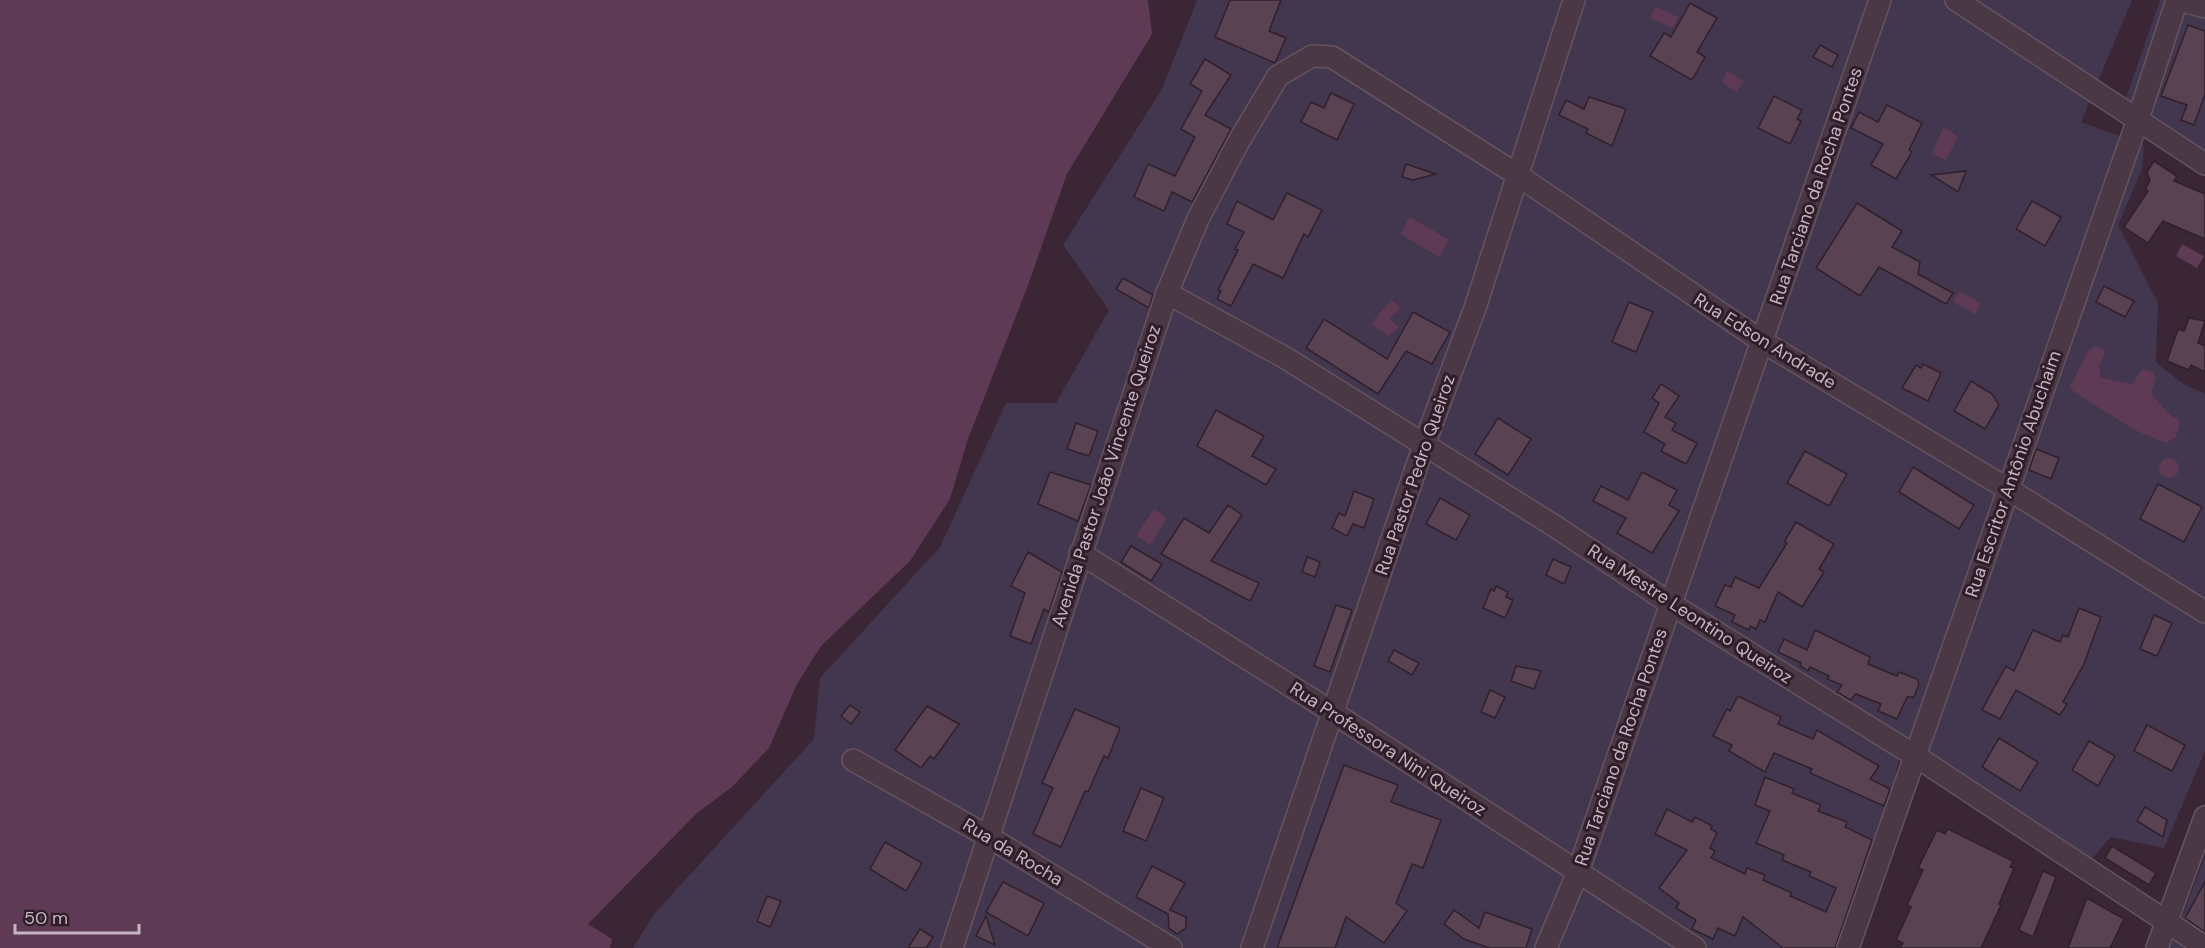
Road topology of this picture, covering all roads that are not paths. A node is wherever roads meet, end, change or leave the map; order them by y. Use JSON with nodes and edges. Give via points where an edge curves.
{"nodes":[{"id":1,"x":1574,"y":0,"type":"edge"},
{"id":2,"x":1880,"y":0,"type":"edge"},
{"id":3,"x":1956,"y":0,"type":"edge"},
{"id":4,"x":2178,"y":0,"type":"edge"},
{"id":5,"x":2205,"y":7,"type":"edge"},
{"id":6,"x":1332,"y":57,"type":"joint"},
{"id":7,"x":2137,"y":122,"type":"junction"},
{"id":8,"x":2205,"y":164,"type":"edge"},
{"id":9,"x":1516,"y":174,"type":"junction"},
{"id":10,"x":1167,"y":293,"type":"junction"},
{"id":11,"x":1763,"y":342,"type":"junction"},
{"id":12,"x":1424,"y":445,"type":"junction"},
{"id":13,"x":2008,"y":489,"type":"junction"},
{"id":14,"x":1080,"y":553,"type":"junction"},
{"id":15,"x":1671,"y":604,"type":"junction"},
{"id":16,"x":2205,"y":612,"type":"edge"},
{"id":17,"x":1332,"y":712,"type":"junction"},
{"id":18,"x":1917,"y":757,"type":"junction"},
{"id":19,"x":853,"y":760,"type":"dead end"},
{"id":20,"x":2205,"y":817,"type":"edge"},
{"id":21,"x":989,"y":837,"type":"junction"},
{"id":22,"x":1578,"y":872,"type":"junction"},
{"id":23,"x":2166,"y":922,"type":"junction"},
{"id":24,"x":2205,"y":947,"type":"edge"},
{"id":25,"x":952,"y":948,"type":"edge"},
{"id":26,"x":1171,"y":948,"type":"edge"},
{"id":27,"x":1252,"y":948,"type":"edge"},
{"id":28,"x":1546,"y":948,"type":"edge"},
{"id":29,"x":1695,"y":948,"type":"edge"},
{"id":30,"x":1848,"y":948,"type":"edge"},
{"id":31,"x":2157,"y":948,"type":"edge"}],
"edges":[{"from":1,"to":9,"type":"street","name":"Rua Pastor Pedro Queiroz"},
{"from":2,"to":11,"type":"street","name":"Rua Tarciano da Rocha Pontes"},
{"from":3,"to":7,"type":"street"},
{"from":4,"to":5,"type":"street"},
{"from":4,"to":7,"type":"street","name":"Rua Escritor Antônio Abuchaim"},
{"from":6,"to":9,"type":"street","name":"Rua Edson Andrade"},
{"from":6,"to":10,"type":"street","name":"Avenida Pastor João Vincente Queiroz","via":[[1312,56],[1278,76],[1198,219]]},
{"from":7,"to":8,"type":"street"},
{"from":7,"to":13,"type":"street","name":"Rua Escritor Antônio Abuchaim"},
{"from":9,"to":11,"type":"street","name":"Rua Edson Andrade"},
{"from":9,"to":12,"type":"street","name":"Rua Pastor Pedro Queiroz","via":[[1475,308]]},
{"from":10,"to":12,"type":"street","name":"Rua Mestre Leontino Queiroz","via":[[1284,357]]},
{"from":10,"to":14,"type":"street","name":"Avenida Pastor João Vincente Queiroz"},
{"from":11,"to":13,"type":"street","name":"Rua Edson Andrade"},
{"from":11,"to":15,"type":"street","name":"Rua Tarciano da Rocha Pontes"},
{"from":12,"to":15,"type":"street","name":"Rua Mestre Leontino Queiroz"},
{"from":12,"to":17,"type":"street","name":"Rua Pastor Pedro Queiroz"},
{"from":13,"to":16,"type":"street","name":"Rua Edson Andrade"},
{"from":13,"to":18,"type":"street","name":"Rua Escritor Antônio Abuchaim"},
{"from":14,"to":17,"type":"street","name":"Rua Professora Nini Queiroz"},
{"from":14,"to":21,"type":"street","name":"Avenida Pastor João Vincente Queiroz"},
{"from":15,"to":18,"type":"street","name":"Rua Mestre Leontino Queiroz"},
{"from":15,"to":22,"type":"street","name":"Rua Tarciano da Rocha Pontes"},
{"from":17,"to":22,"type":"street","name":"Rua Professora Nini Queiroz"},
{"from":17,"to":27,"type":"street","name":"Rua Pastor Pedro Queiroz"},
{"from":18,"to":23,"type":"street","name":"Rua Mestre Leontino Queiroz"},
{"from":18,"to":30,"type":"street","name":"Rua Escritor Antônio Abuchaim"},
{"from":19,"to":21,"type":"street","name":"Rua da Rocha"},
{"from":20,"to":23,"type":"street"},
{"from":21,"to":25,"type":"street","name":"Avenida Pastor João Vincente Queiroz"},
{"from":21,"to":26,"type":"street","name":"Rua da Rocha"},
{"from":22,"to":28,"type":"street","name":"Rua Tarciano da Rocha Pontes"},
{"from":22,"to":29,"type":"street","name":"Rua Professora Nini Queiroz"},
{"from":23,"to":24,"type":"street","name":"Rua Mestre Leontino Queiroz"},
{"from":23,"to":31,"type":"street"}]}
